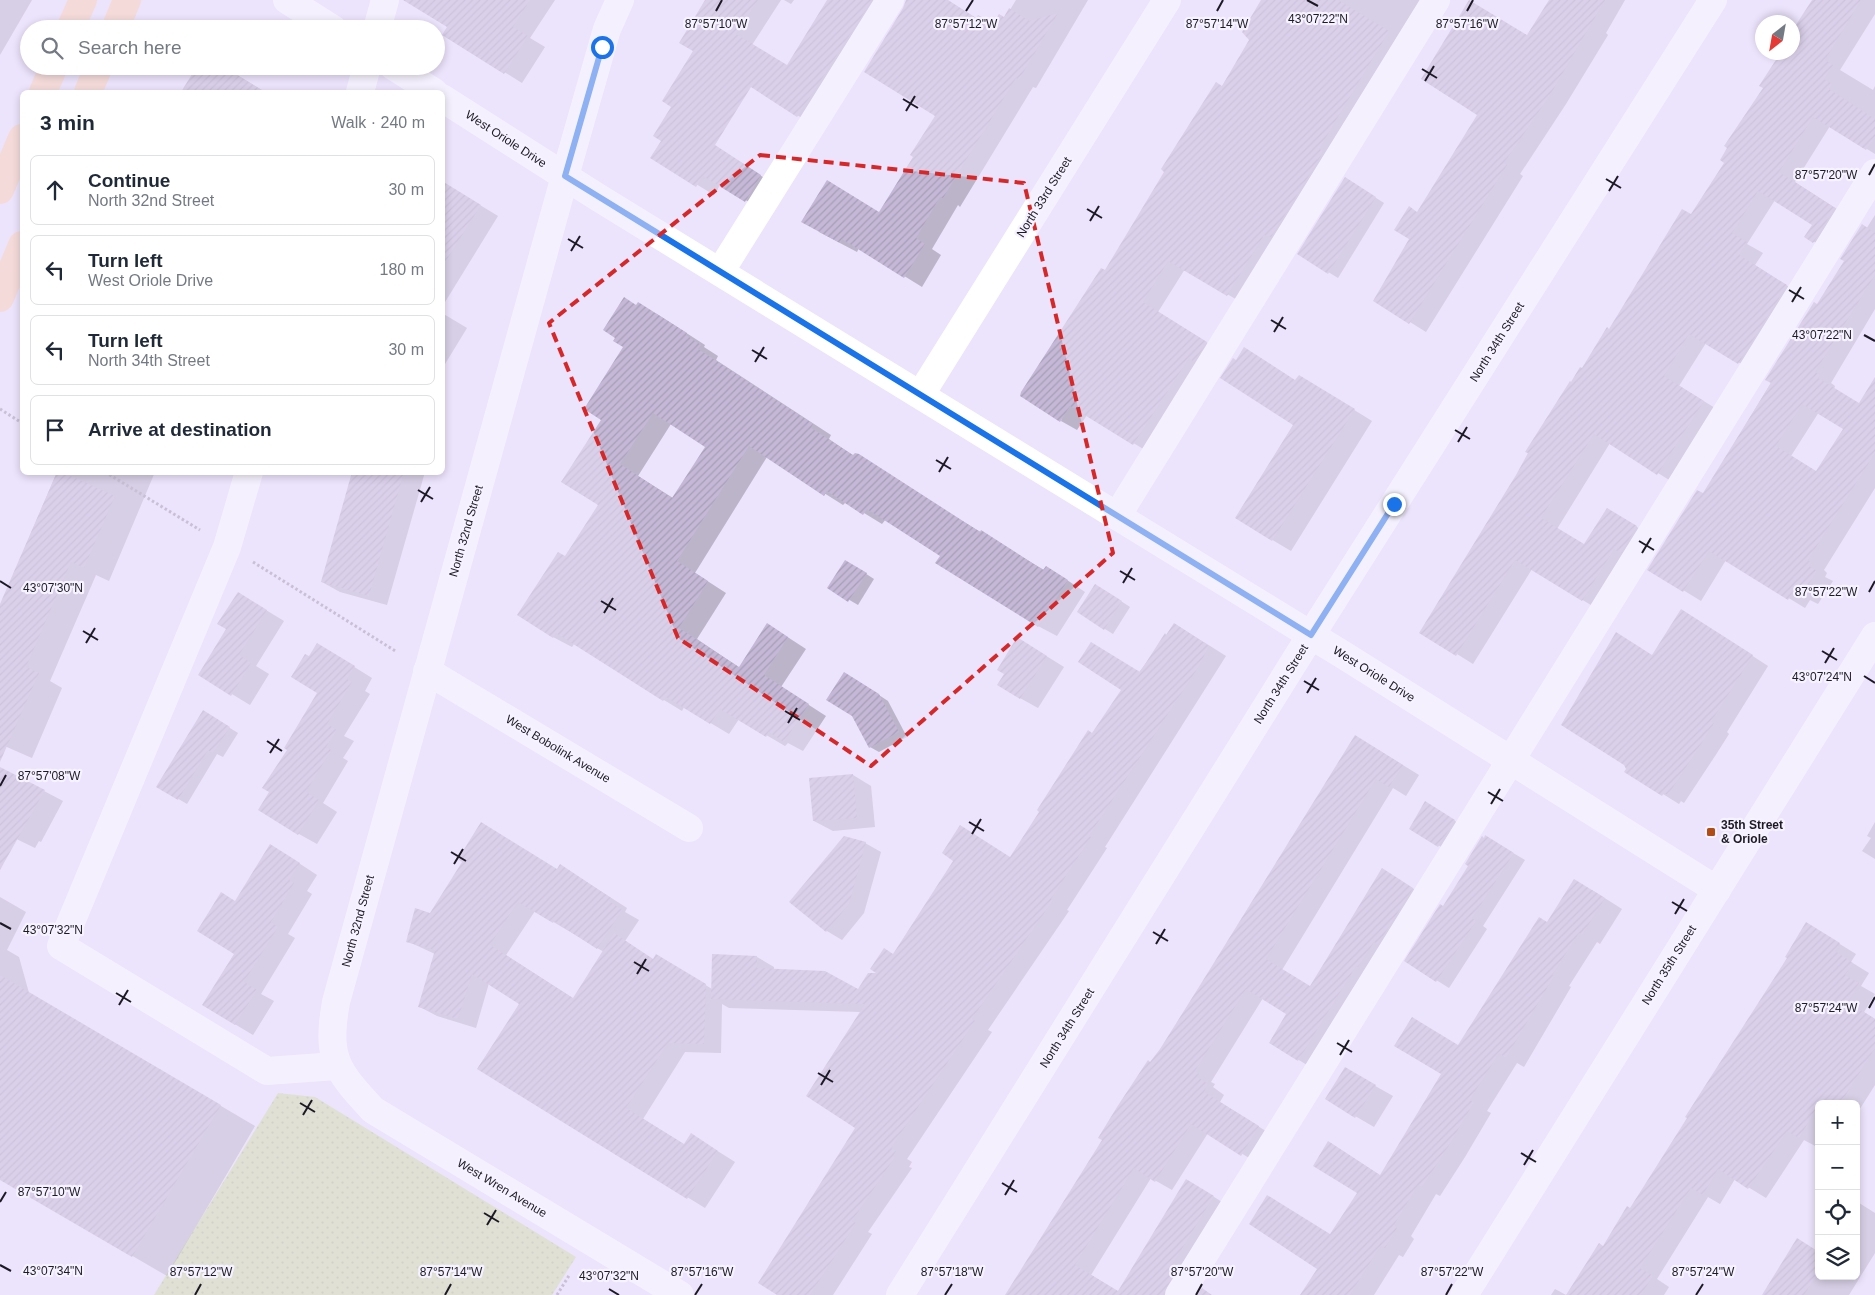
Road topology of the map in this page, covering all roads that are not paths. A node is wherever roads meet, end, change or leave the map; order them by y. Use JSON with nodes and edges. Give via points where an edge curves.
{"nodes":[{"id":1,"x":83,"y":0,"type":"edge"},
{"id":2,"x":127,"y":0,"type":"edge"},
{"id":3,"x":287,"y":0,"type":"edge"},
{"id":4,"x":385,"y":0,"type":"edge"},
{"id":5,"x":620,"y":0,"type":"edge"},
{"id":6,"x":890,"y":0,"type":"edge"},
{"id":7,"x":1167,"y":0,"type":"edge"},
{"id":8,"x":1436,"y":0,"type":"edge"},
{"id":9,"x":1713,"y":0,"type":"edge"},
{"id":10,"x":74,"y":20,"type":"edge"},
{"id":11,"x":119,"y":20,"type":"edge"},
{"id":12,"x":319,"y":20,"type":"edge"},
{"id":13,"x":379,"y":20,"type":"edge"},
{"id":14,"x":50,"y":75,"type":"edge"},
{"id":15,"x":95,"y":75,"type":"edge"},
{"id":16,"x":365,"y":75,"type":"edge"},
{"id":17,"x":407,"y":75,"type":"edge"},
{"id":18,"x":43,"y":90,"type":"edge"},
{"id":19,"x":89,"y":90,"type":"edge"},
{"id":20,"x":361,"y":90,"type":"edge"},
{"id":21,"x":431,"y":90,"type":"edge"},
{"id":22,"x":445,"y":100,"type":"edge"},
{"id":23,"x":20,"y":143,"type":"edge"},
{"id":24,"x":1875,"y":173,"type":"edge"},
{"id":25,"x":565,"y":176,"type":"junction"},
{"id":26,"x":0,"y":190,"type":"edge"},
{"id":27,"x":20,"y":250,"type":"edge"},
{"id":28,"x":720,"y":272,"type":"junction"},
{"id":29,"x":0,"y":298,"type":"edge"},
{"id":30,"x":921,"y":394,"type":"junction"},
{"id":31,"x":248,"y":475,"type":"edge"},
{"id":32,"x":1117,"y":516,"type":"junction"},
{"id":33,"x":1311,"y":635,"type":"junction"},
{"id":34,"x":1875,"y":636,"type":"edge"},
{"id":35,"x":427,"y":671,"type":"junction"},
{"id":36,"x":1511,"y":760,"type":"junction"},
{"id":37,"x":689,"y":828,"type":"dead end"},
{"id":38,"x":1717,"y":890,"type":"junction"},
{"id":39,"x":336,"y":1066,"type":"junction"},
{"id":40,"x":680,"y":1295,"type":"edge"},
{"id":41,"x":900,"y":1295,"type":"edge"},
{"id":42,"x":1179,"y":1295,"type":"edge"},
{"id":43,"x":1464,"y":1295,"type":"edge"}],
"edges":[{"from":1,"to":10,"type":"main road"},
{"from":2,"to":11,"type":"main road"},
{"from":3,"to":12,"type":"street"},
{"from":4,"to":13,"type":"street"},
{"from":5,"to":25,"type":"street","name":"North 32nd Street","via":[[607,28]]},
{"from":6,"to":28,"type":"street"},
{"from":7,"to":30,"type":"street","name":"North 33rd Street"},
{"from":8,"to":32,"type":"street"},
{"from":9,"to":33,"type":"street","name":"North 34th Street"},
{"from":14,"to":18,"type":"main road"},
{"from":15,"to":19,"type":"main road"},
{"from":16,"to":20,"type":"street"},
{"from":17,"to":21,"type":"street"},
{"from":22,"to":25,"type":"street","name":"West Oriole Drive"},
{"from":23,"to":26,"type":"main road"},
{"from":24,"to":36,"type":"street"},
{"from":25,"to":28,"type":"street","name":"West Oriole Drive"},
{"from":25,"to":35,"type":"street","name":"North 32nd Street"},
{"from":27,"to":29,"type":"main road"},
{"from":28,"to":30,"type":"street","name":"West Oriole Drive"},
{"from":30,"to":32,"type":"street","name":"West Oriole Drive"},
{"from":31,"to":39,"type":"street","via":[[227,547],[61,946],[267,1071]]},
{"from":32,"to":33,"type":"street","name":"West Oriole Drive"},
{"from":33,"to":36,"type":"street","name":"West Oriole Drive"},
{"from":33,"to":41,"type":"street","name":"North 34th Street"},
{"from":34,"to":38,"type":"street","name":"North 35th Street"},
{"from":35,"to":37,"type":"street","name":"West Bobolink Avenue"},
{"from":35,"to":39,"type":"street","name":"North 32nd Street","via":[[336,1002],[331,1035]]},
{"from":36,"to":38,"type":"street","name":"West Oriole Drive"},
{"from":36,"to":42,"type":"street"},
{"from":38,"to":43,"type":"street","name":"North 35th Street"},
{"from":39,"to":40,"type":"street","name":"West Wren Avenue","via":[[373,1110]]}]}
